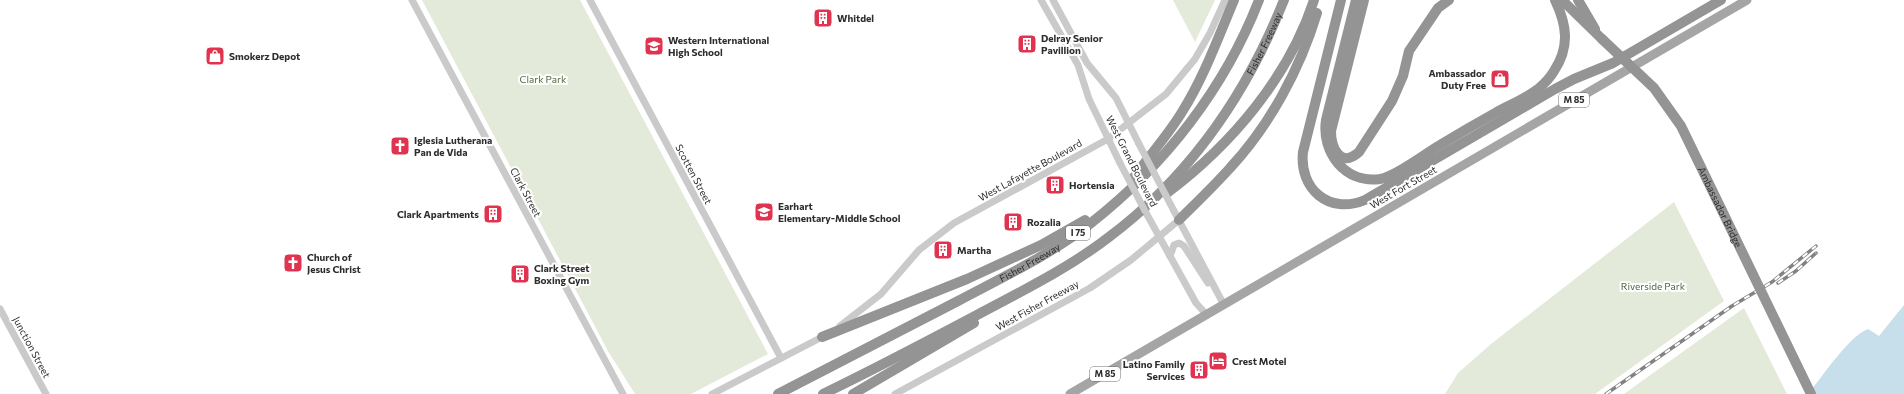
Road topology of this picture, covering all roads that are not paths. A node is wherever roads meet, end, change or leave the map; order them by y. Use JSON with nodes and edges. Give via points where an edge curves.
{"nodes":[{"id":1,"x":412,"y":0,"type":"edge"},
{"id":2,"x":590,"y":0,"type":"edge"},
{"id":3,"x":1041,"y":0,"type":"edge"},
{"id":4,"x":1053,"y":0,"type":"edge"},
{"id":5,"x":1225,"y":0,"type":"edge"},
{"id":6,"x":1234,"y":0,"type":"edge"},
{"id":7,"x":1279,"y":0,"type":"edge"},
{"id":8,"x":1284,"y":0,"type":"edge"},
{"id":9,"x":1314,"y":0,"type":"edge"},
{"id":10,"x":1320,"y":0,"type":"edge"},
{"id":11,"x":1341,"y":0,"type":"edge"},
{"id":12,"x":1356,"y":0,"type":"edge"},
{"id":13,"x":1364,"y":0,"type":"edge"},
{"id":14,"x":1449,"y":0,"type":"edge"},
{"id":15,"x":1555,"y":0,"type":"edge"},
{"id":16,"x":1562,"y":0,"type":"edge"},
{"id":17,"x":1578,"y":0,"type":"edge"},
{"id":18,"x":1747,"y":0,"type":"edge"},
{"id":19,"x":1258,"y":1,"type":"edge"},
{"id":20,"x":1717,"y":3,"type":"edge"},
{"id":21,"x":1057,"y":8,"type":"junction"},
{"id":22,"x":1049,"y":13,"type":"junction"},
{"id":23,"x":1602,"y":39,"type":"junction"},
{"id":24,"x":1265,"y":45,"type":"junction"},
{"id":25,"x":1348,"y":45,"type":"junction"},
{"id":26,"x":1128,"y":124,"type":"junction"},
{"id":27,"x":1108,"y":139,"type":"junction"},
{"id":28,"x":1115,"y":203,"type":"junction"},
{"id":29,"x":1176,"y":215,"type":"junction"},
{"id":30,"x":1132,"y":219,"type":"junction"},
{"id":31,"x":1159,"y":237,"type":"junction"},
{"id":32,"x":1170,"y":256,"type":"junction"},
{"id":33,"x":1215,"y":290,"type":"junction"},
{"id":34,"x":1013,"y":296,"type":"junction"},
{"id":35,"x":1224,"y":305,"type":"junction"},
{"id":36,"x":0,"y":309,"type":"edge"},
{"id":37,"x":1206,"y":314,"type":"junction"},
{"id":38,"x":822,"y":337,"type":"junction"},
{"id":39,"x":781,"y":358,"type":"junction"},
{"id":40,"x":46,"y":394,"type":"edge"},
{"id":41,"x":623,"y":394,"type":"edge"},
{"id":42,"x":712,"y":394,"type":"edge"},
{"id":43,"x":778,"y":394,"type":"edge"},
{"id":44,"x":823,"y":394,"type":"edge"},
{"id":45,"x":853,"y":394,"type":"edge"},
{"id":46,"x":895,"y":394,"type":"edge"},
{"id":47,"x":1070,"y":394,"type":"edge"},
{"id":48,"x":1811,"y":394,"type":"edge"}],
"edges":[{"from":1,"to":41,"type":"street","name":"Clark Street"},
{"from":2,"to":39,"type":"street","name":"Scotten Street"},
{"from":3,"to":22,"type":"street","name":"West Grand Boulevard"},
{"from":4,"to":21,"type":"street","name":"West Grand Boulevard"},
{"from":5,"to":26,"type":"street","name":"West Lafayette Boulevard","via":[[1203,46],[1181,78],[1166,94]]},
{"from":6,"to":28,"type":"highway","via":[[1189,101]]},
{"from":7,"to":24,"type":"highway"},
{"from":8,"to":24,"type":"highway","name":"Fisher Freeway","number":"I 75"},
{"from":9,"to":30,"type":"highway","via":[[1290,57],[1256,106],[1198,168]]},
{"from":10,"to":29,"type":"highway","via":[[1310,35],[1296,68],[1258,134],[1231,167]]},
{"from":11,"to":20,"type":"highway","via":[[1303,152],[1302,165],[1306,179],[1319,196],[1334,203],[1348,205],[1365,200],[1555,89],[1613,64]]},
{"from":12,"to":25,"type":"highway"},
{"from":13,"to":25,"type":"highway"},
{"from":14,"to":25,"type":"highway","via":[[1438,8],[1409,51],[1403,76],[1386,112],[1358,152],[1345,157],[1334,150],[1331,131]]},
{"from":15,"to":25,"type":"highway","via":[[1564,19],[1565,40],[1560,59],[1545,83],[1531,94],[1421,158],[1381,178],[1360,177],[1346,171],[1333,158],[1326,143],[1326,120]]},
{"from":16,"to":23,"type":"highway"},
{"from":17,"to":23,"type":"highway"},
{"from":18,"to":35,"type":"main road","name":"West Fort Street","number":"M 85"},
{"from":19,"to":28,"type":"highway","name":"Fisher Freeway","number":"I 75","via":[[1231,59],[1202,107],[1161,157]]},
{"from":21,"to":22,"type":"street"},
{"from":21,"to":26,"type":"street","name":"West Grand Boulevard","via":[[1086,63],[1116,98]]},
{"from":22,"to":27,"type":"street","name":"West Grand Boulevard","via":[[1078,66],[1089,99]]},
{"from":23,"to":48,"type":"highway","name":"Ambassador Bridge","bridge":true,"via":[[1654,88],[1681,126]]},
{"from":24,"to":30,"type":"highway","name":"Fisher Freeway","number":"I 75","via":[[1238,94],[1207,139],[1171,181]]},
{"from":26,"to":27,"type":"street","name":"West Lafayette Boulevard"},
{"from":26,"to":29,"type":"street","name":"West Grand Boulevard","bridge":true},
{"from":27,"to":31,"type":"street","name":"West Grand Boulevard","bridge":true},
{"from":27,"to":38,"type":"street","name":"West Lafayette Boulevard","via":[[954,222],[919,250],[881,294],[856,315]]},
{"from":28,"to":38,"type":"highway","via":[[1012,259]]},
{"from":28,"to":43,"type":"highway","name":"Fisher Freeway","number":"I 75","via":[[1079,232],[1037,259]]},
{"from":29,"to":31,"type":"street","name":"West Fisher Freeway"},
{"from":29,"to":33,"type":"street","name":"West Grand Boulevard"},
{"from":30,"to":34,"type":"highway","name":"Fisher Freeway","number":"I 75","via":[[1088,253]]},
{"from":31,"to":32,"type":"street","name":"West Grand Boulevard"},
{"from":31,"to":46,"type":"street","name":"West Fisher Freeway","via":[[1090,288]]},
{"from":32,"to":33,"type":"street","via":[[1174,245],[1180,243],[1184,246],[1202,276]]},
{"from":32,"to":37,"type":"street","name":"West Grand Boulevard","via":[[1196,303]]},
{"from":33,"to":35,"type":"street","name":"West Grand Boulevard"},
{"from":34,"to":44,"type":"highway","name":"Fisher Freeway","number":"I 75"},
{"from":34,"to":45,"type":"highway","via":[[961,332]]},
{"from":35,"to":37,"type":"main road","name":"West Fort Street","number":"M 85"},
{"from":36,"to":40,"type":"street","name":"Junction Street"},
{"from":37,"to":47,"type":"main road","name":"West Fort Street","number":"M 85"},
{"from":38,"to":39,"type":"street"},
{"from":39,"to":42,"type":"street"}]}
